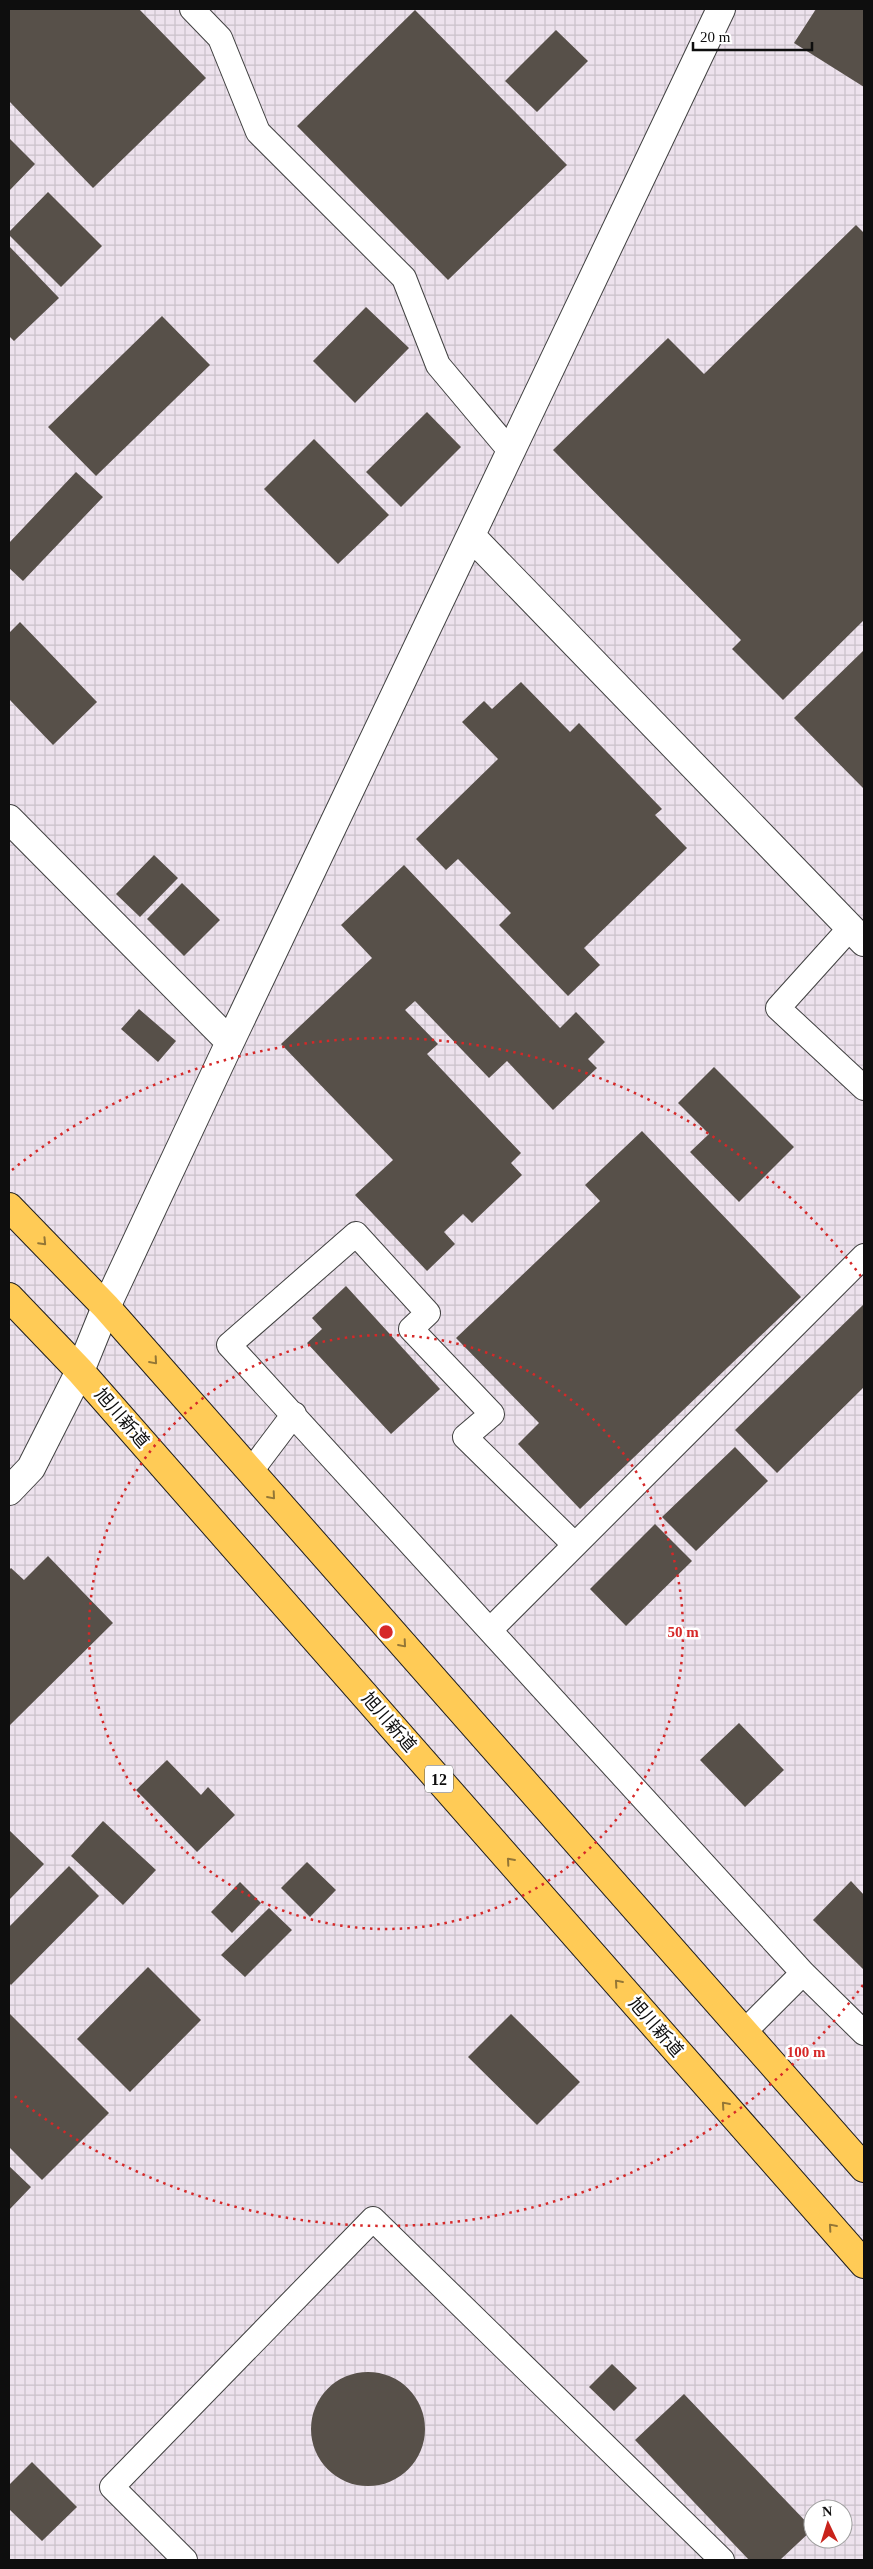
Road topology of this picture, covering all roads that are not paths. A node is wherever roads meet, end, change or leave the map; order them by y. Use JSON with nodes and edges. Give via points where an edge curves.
{"nodes":[{"id":1,"x":192,"y":9,"type":"edge"},
{"id":2,"x":721,"y":9,"type":"edge"},
{"id":3,"x":511,"y":452,"type":"junction"},
{"id":4,"x":471,"y":536,"type":"junction"},
{"id":5,"x":9,"y":819,"type":"edge"},
{"id":6,"x":858,"y":934,"type":"edge"},
{"id":7,"x":230,"y":1042,"type":"junction"},
{"id":8,"x":864,"y":1088,"type":"edge"},
{"id":9,"x":9,"y":1207,"type":"edge"},
{"id":10,"x":864,"y":1256,"type":"edge"},
{"id":11,"x":9,"y":1297,"type":"edge"},
{"id":12,"x":106,"y":1307,"type":"junction"},
{"id":13,"x":80,"y":1371,"type":"junction"},
{"id":14,"x":294,"y":1414,"type":"junction"},
{"id":15,"x":251,"y":1471,"type":"junction"},
{"id":16,"x":9,"y":1491,"type":"edge"},
{"id":17,"x":575,"y":1545,"type":"junction"},
{"id":18,"x":490,"y":1630,"type":"junction"},
{"id":19,"x":804,"y":1973,"type":"junction"},
{"id":20,"x":744,"y":2032,"type":"junction"},
{"id":21,"x":864,"y":2033,"type":"edge"},
{"id":22,"x":864,"y":2168,"type":"edge"},
{"id":23,"x":864,"y":2264,"type":"edge"},
{"id":24,"x":185,"y":2560,"type":"edge"},
{"id":25,"x":722,"y":2560,"type":"edge"}],
"edges":[{"from":1,"to":3,"type":"lane","via":[[220,38],[258,132],[404,278],[438,365]]},
{"from":2,"to":3,"type":"street"},
{"from":3,"to":4,"type":"street"},
{"from":4,"to":6,"type":"street"},
{"from":4,"to":7,"type":"street"},
{"from":5,"to":7,"type":"street"},
{"from":6,"to":8,"type":"lane","via":[[778,1008]]},
{"from":7,"to":12,"type":"street"},
{"from":9,"to":12,"type":"highway","one_way":true},
{"from":10,"to":17,"type":"lane"},
{"from":11,"to":13,"type":"highway","name":"旭川新道","number":"12"},
{"from":12,"to":13,"type":"street"},
{"from":12,"to":15,"type":"highway","one_way":true},
{"from":13,"to":16,"type":"street","via":[[31,1468]]},
{"from":23,"to":13,"type":"highway","name":"旭川新道","number":"12","one_way":true},
{"from":14,"to":15,"type":"lane"},
{"from":14,"to":17,"type":"lane","via":[[229,1345],[356,1234],[428,1313],[411,1329],[492,1414],[465,1437]]},
{"from":14,"to":18,"type":"lane"},
{"from":15,"to":20,"type":"highway","one_way":true},
{"from":17,"to":18,"type":"lane"},
{"from":18,"to":19,"type":"lane"},
{"from":19,"to":20,"type":"lane"},
{"from":19,"to":21,"type":"lane"},
{"from":20,"to":22,"type":"highway"},
{"from":24,"to":25,"type":"lane","via":[[112,2487],[373,2219]]}]}
